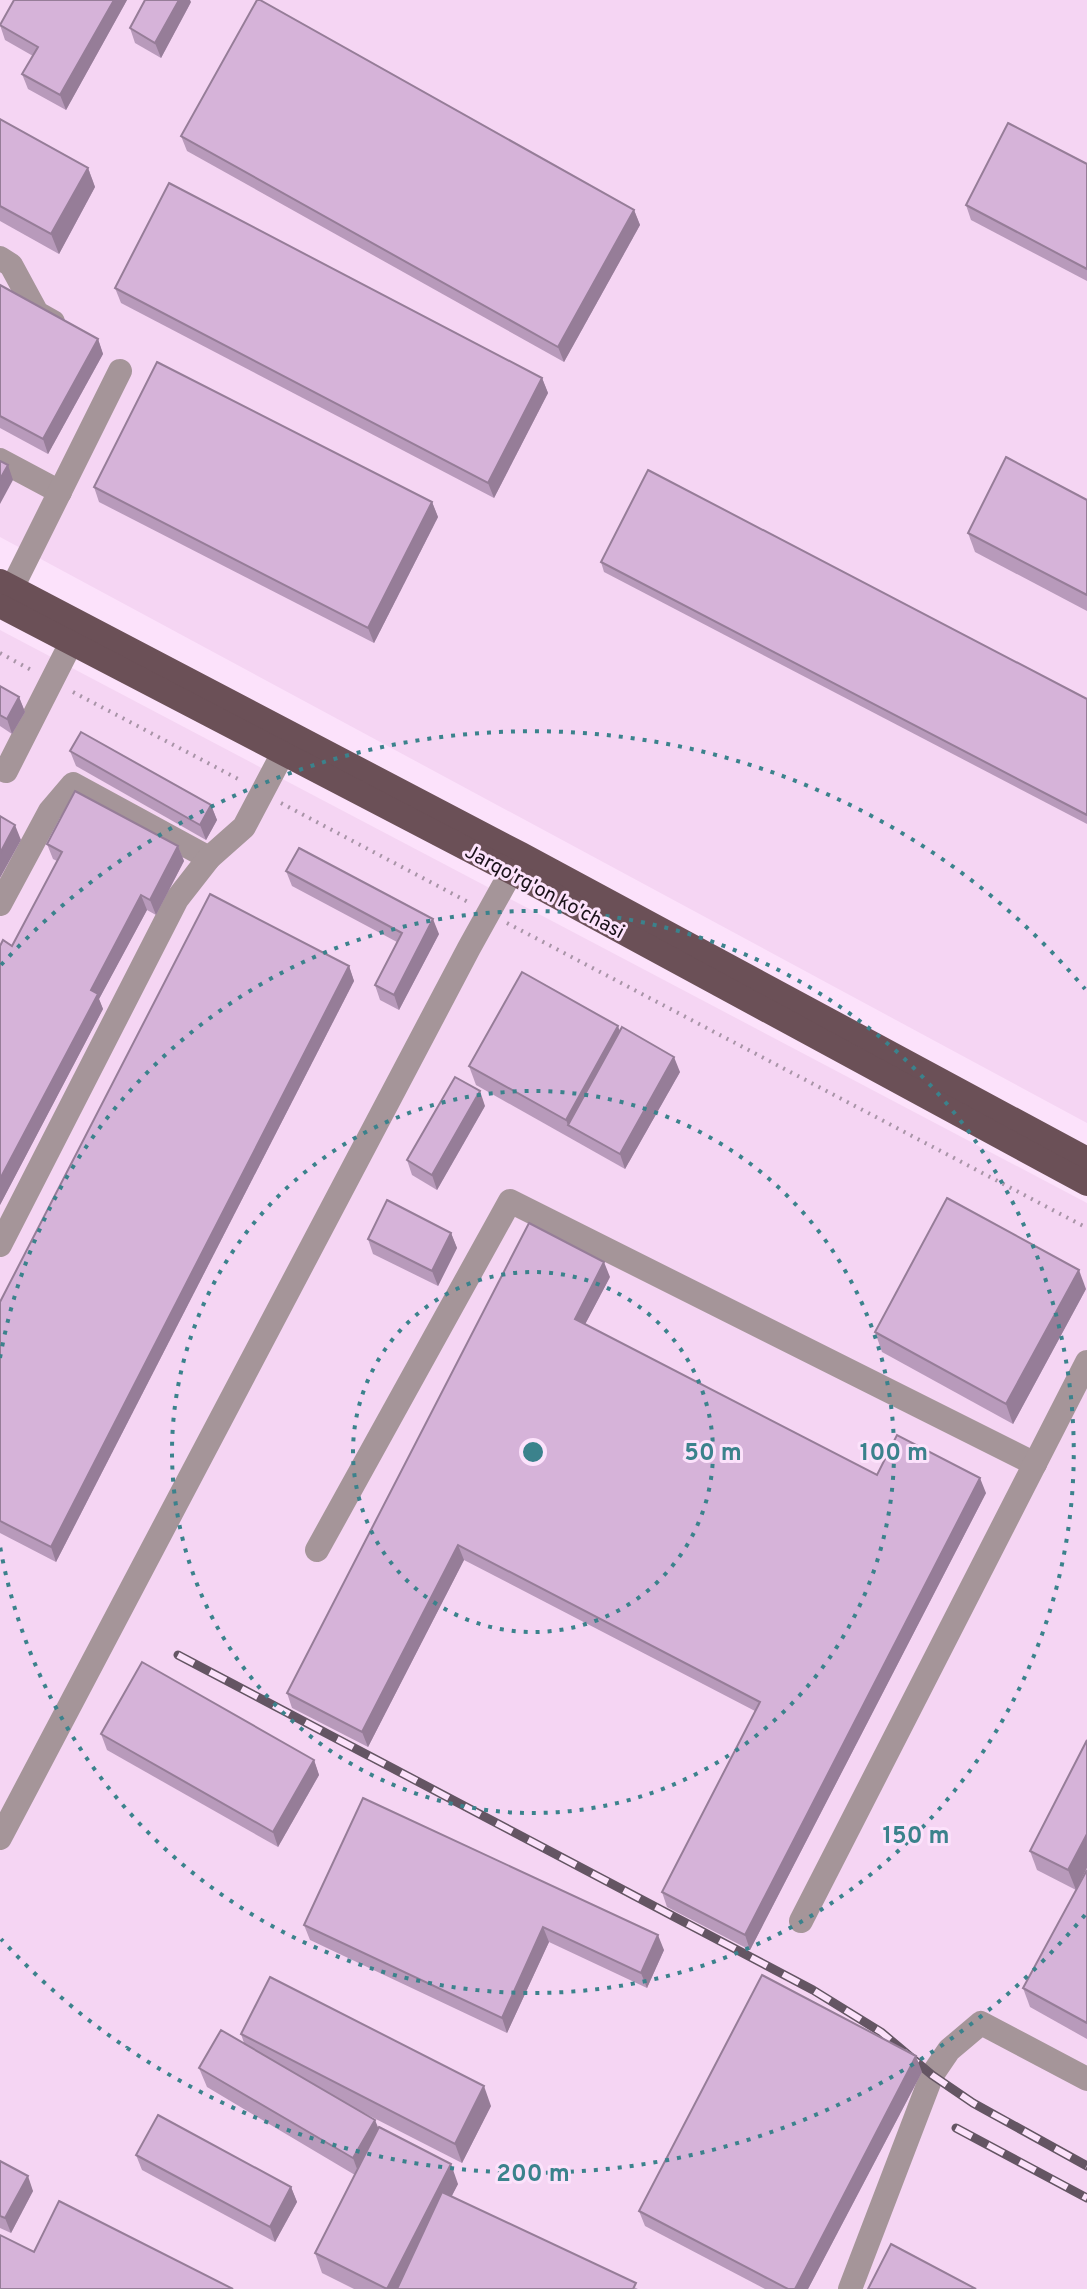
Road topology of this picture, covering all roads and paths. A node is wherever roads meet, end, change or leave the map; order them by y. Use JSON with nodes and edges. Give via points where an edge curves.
{"nodes":[{"id":1,"x":0,"y":258,"type":"edge"},
{"id":2,"x":72,"y":333,"type":"edge"},
{"id":3,"x":120,"y":371,"type":"dead end"},
{"id":4,"x":0,"y":460,"type":"edge"},
{"id":5,"x":60,"y":492,"type":"junction"},
{"id":6,"x":4,"y":592,"type":"edge"},
{"id":7,"x":71,"y":643,"type":"junction"},
{"id":8,"x":0,"y":653,"type":"edge"},
{"id":9,"x":52,"y":681,"type":"junction"},
{"id":10,"x":283,"y":753,"type":"junction"},
{"id":11,"x":0,"y":768,"type":"edge"},
{"id":12,"x":264,"y":793,"type":"junction"},
{"id":13,"x":209,"y":858,"type":"junction"},
{"id":14,"x":516,"y":863,"type":"junction"},
{"id":15,"x":0,"y":904,"type":"edge"},
{"id":16,"x":488,"y":913,"type":"junction"},
{"id":17,"x":1087,"y":1159,"type":"edge"},
{"id":18,"x":1087,"y":1184,"type":"edge"},
{"id":19,"x":1087,"y":1228,"type":"edge"},
{"id":20,"x":0,"y":1245,"type":"edge"},
{"id":21,"x":1087,"y":1362,"type":"edge"},
{"id":22,"x":1035,"y":1464,"type":"junction"},
{"id":23,"x":317,"y":1550,"type":"dead end"},
{"id":24,"x":0,"y":1838,"type":"edge"},
{"id":25,"x":801,"y":1921,"type":"dead end"},
{"id":26,"x":1087,"y":2079,"type":"edge"},
{"id":27,"x":850,"y":2289,"type":"edge"}],
"edges":[{"from":1,"to":2,"type":"lane","via":[[11,265],[37,313]]},
{"from":3,"to":5,"type":"lane"},
{"from":4,"to":5,"type":"lane"},
{"from":5,"to":6,"type":"lane"},
{"from":6,"to":7,"type":"main road","name":"Jarqo'rg'on ko'chasi"},
{"from":6,"to":14,"type":"main road","name":"Jarqo'rg'on ko'chasi"},
{"from":7,"to":9,"type":"lane"},
{"from":7,"to":10,"type":"main road","name":"Jarqo'rg'on ko'chasi"},
{"from":8,"to":9,"type":"path"},
{"from":9,"to":11,"type":"lane","via":[[6,771]]},
{"from":9,"to":12,"type":"path"},
{"from":10,"to":12,"type":"lane"},
{"from":10,"to":14,"type":"main road","name":"Jarqo'rg'on ko'chasi"},
{"from":12,"to":13,"type":"lane","via":[[244,827]]},
{"from":12,"to":16,"type":"path"},
{"from":13,"to":15,"type":"lane","via":[[73,784],[50,811]]},
{"from":13,"to":20,"type":"lane","via":[[177,899]]},
{"from":14,"to":16,"type":"lane"},
{"from":14,"to":17,"type":"main road","name":"Jarqo'rg'on ko'chasi"},
{"from":14,"to":18,"type":"main road","name":"Jarqo'rg'on ko'chasi"},
{"from":16,"to":19,"type":"path"},
{"from":16,"to":24,"type":"lane"},
{"from":21,"to":22,"type":"lane"},
{"from":22,"to":23,"type":"lane","via":[[510,1201]]},
{"from":22,"to":25,"type":"lane"},
{"from":26,"to":27,"type":"lane","via":[[981,2023],[949,2050],[932,2075]]}]}
